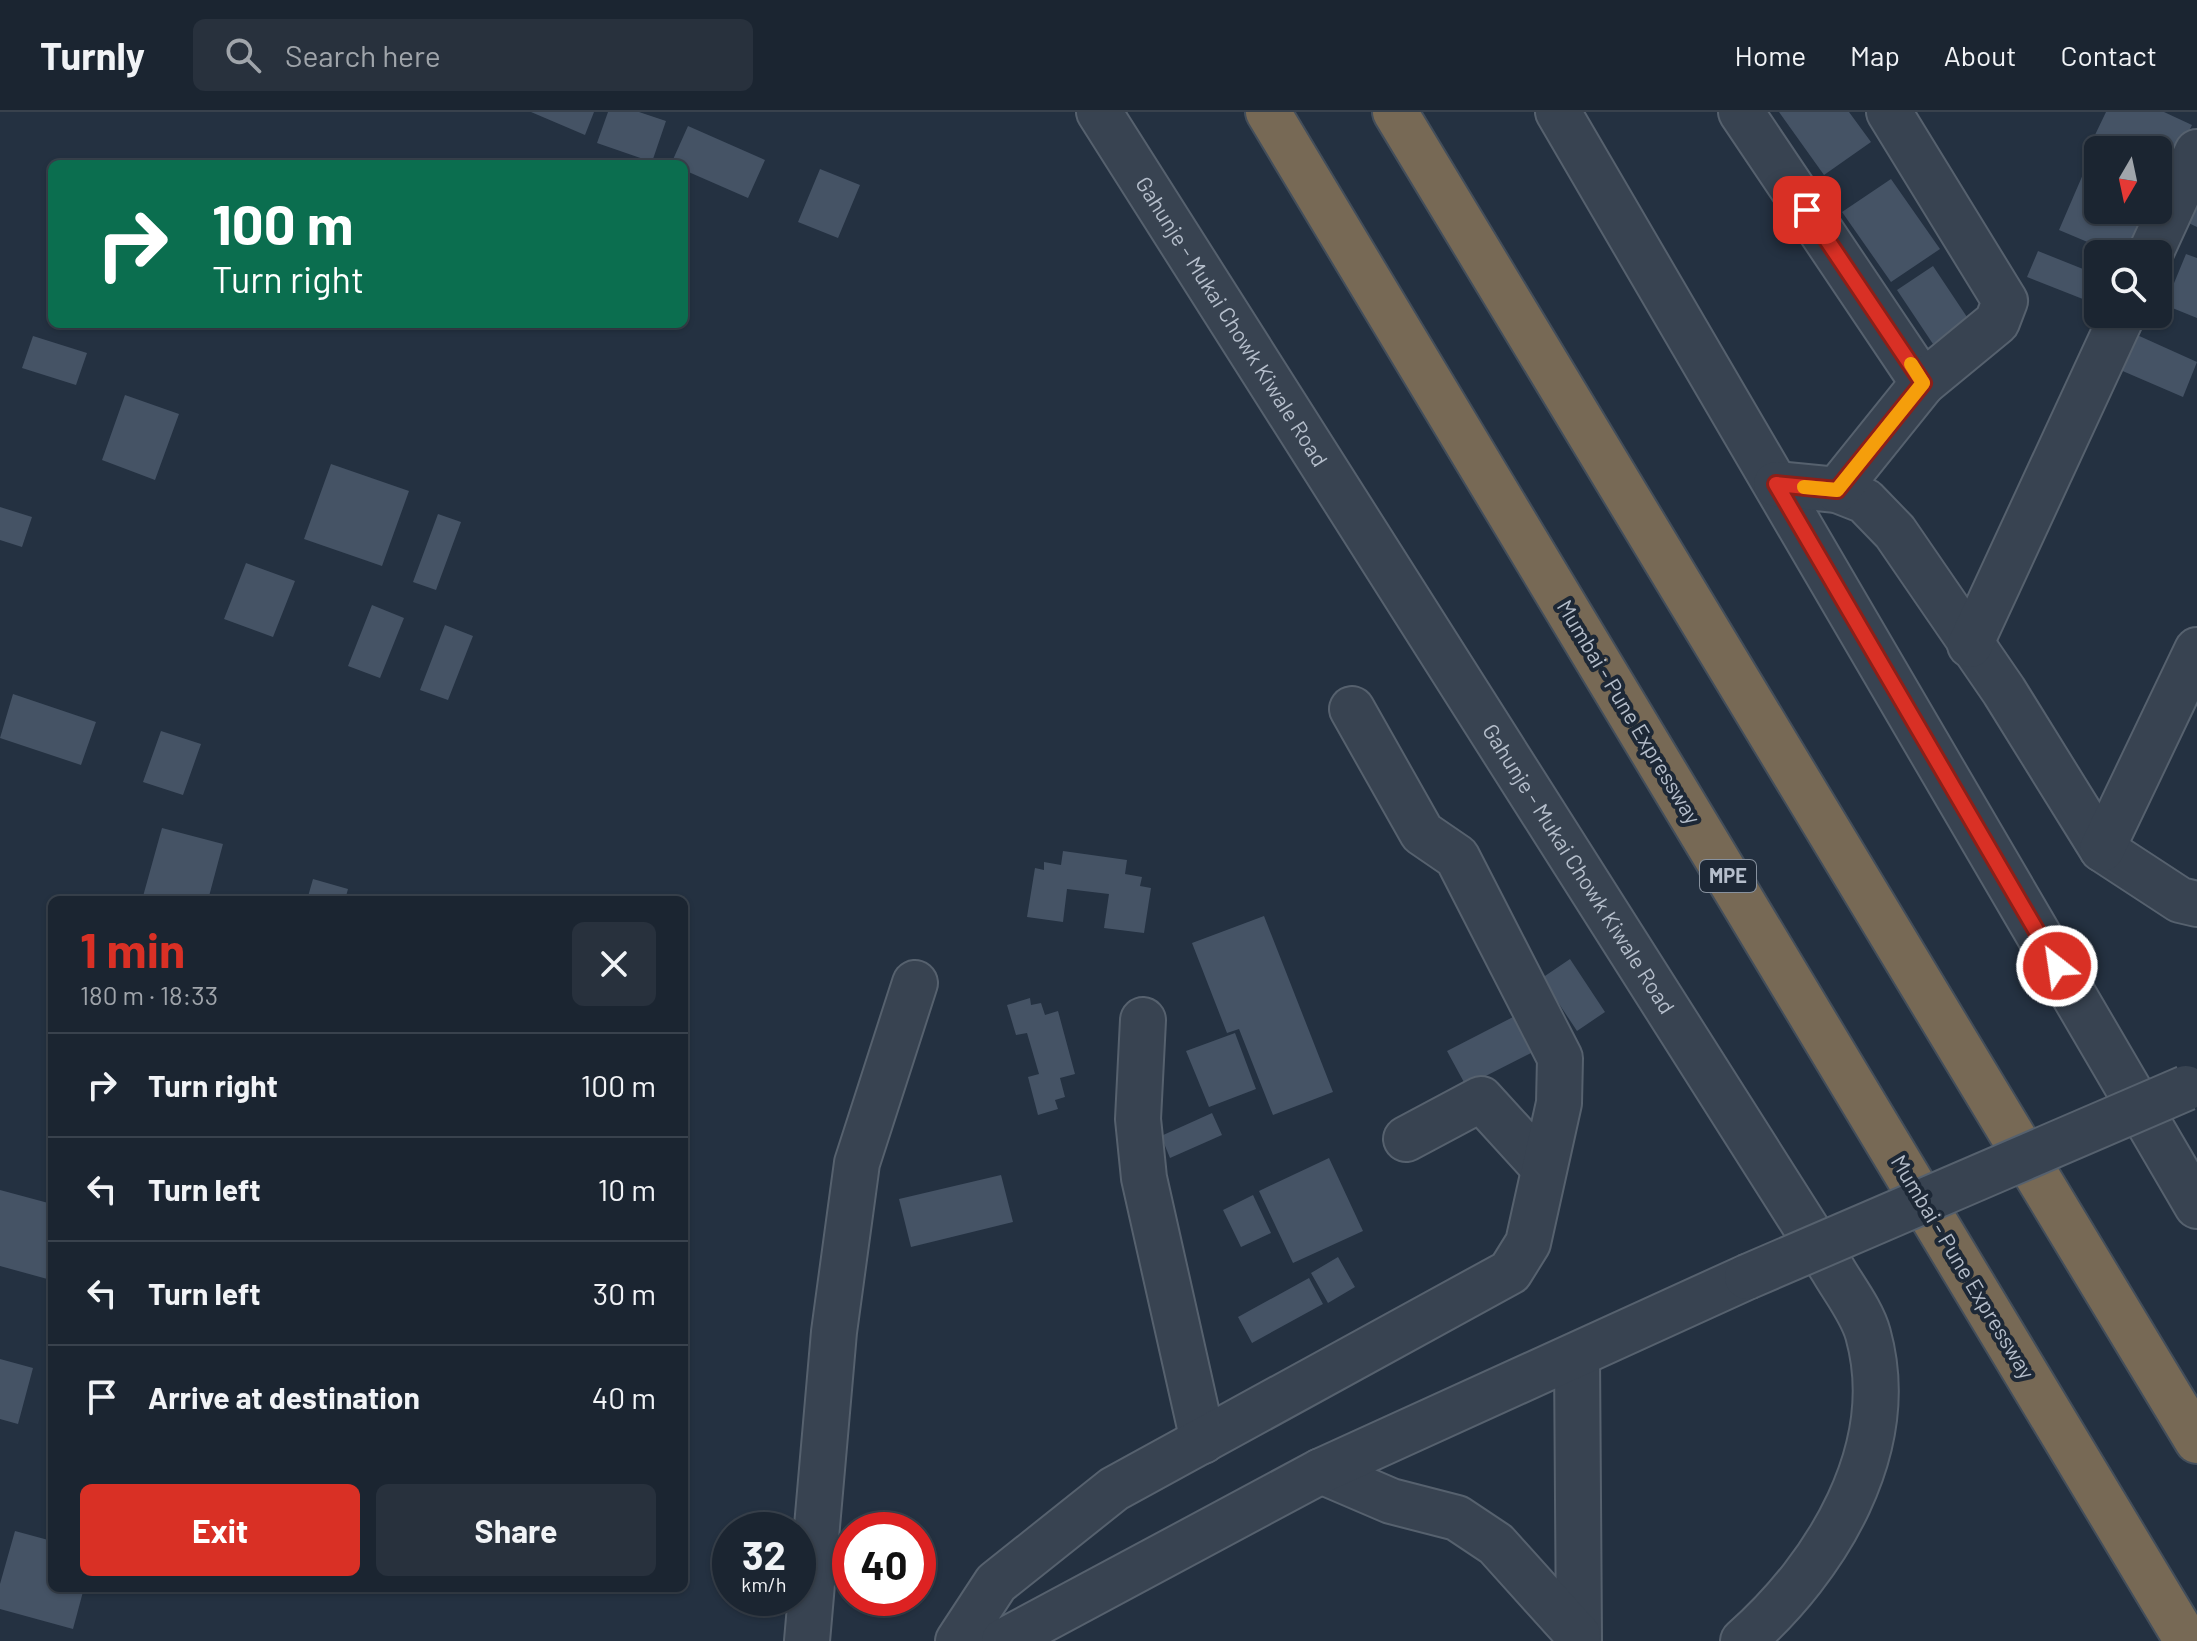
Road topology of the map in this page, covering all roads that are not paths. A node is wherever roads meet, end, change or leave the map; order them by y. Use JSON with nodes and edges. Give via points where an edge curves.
{"nodes":[{"id":1,"x":1099,"y":112,"type":"edge"},
{"id":2,"x":1268,"y":112,"type":"edge"},
{"id":3,"x":1395,"y":112,"type":"edge"},
{"id":4,"x":1558,"y":112,"type":"edge"},
{"id":5,"x":1741,"y":112,"type":"edge"},
{"id":6,"x":1889,"y":112,"type":"edge"},
{"id":7,"x":2197,"y":152,"type":"edge"},
{"id":8,"x":2156,"y":240,"type":"edge"},
{"id":9,"x":2117,"y":328,"type":"edge"},
{"id":10,"x":1923,"y":383,"type":"junction"},
{"id":11,"x":1776,"y":484,"type":"junction"},
{"id":12,"x":1837,"y":490,"type":"junction"},
{"id":13,"x":1970,"y":645,"type":"junction"},
{"id":14,"x":2197,"y":650,"type":"edge"},
{"id":15,"x":1352,"y":709,"type":"dead end"},
{"id":16,"x":2102,"y":849,"type":"junction"},
{"id":17,"x":2197,"y":904,"type":"edge"},
{"id":18,"x":915,"y":983,"type":"dead end"},
{"id":19,"x":1143,"y":1020,"type":"dead end"},
{"id":20,"x":2192,"y":1086,"type":"edge"},
{"id":21,"x":1406,"y":1139,"type":"dead end"},
{"id":22,"x":1544,"y":1168,"type":"junction"},
{"id":23,"x":2197,"y":1206,"type":"edge"},
{"id":24,"x":1577,"y":1356,"type":"junction"},
{"id":25,"x":1203,"y":1441,"type":"junction"},
{"id":26,"x":2197,"y":1441,"type":"edge"},
{"id":27,"x":1321,"y":1471,"type":"junction"},
{"id":28,"x":1579,"y":1638,"type":"edge"},
{"id":29,"x":807,"y":1641,"type":"edge"},
{"id":30,"x":958,"y":1641,"type":"edge"},
{"id":31,"x":1004,"y":1641,"type":"edge"},
{"id":32,"x":1743,"y":1641,"type":"edge"},
{"id":33,"x":2187,"y":1641,"type":"edge"}],
"edges":[{"from":1,"to":32,"type":"street","name":"Gahunje - Mukai Chowk Kiwale Road","via":[[1868,1332],[1878,1395],[1858,1483],[1826,1547],[1776,1612]]},
{"from":2,"to":33,"type":"highway","name":"Mumbai - Pune Expressway","number":"MPE"},
{"from":3,"to":26,"type":"highway"},
{"from":4,"to":11,"type":"street"},
{"from":5,"to":10,"type":"street"},
{"from":6,"to":10,"type":"street","via":[[2005,301],[1997,322]]},
{"from":7,"to":8,"type":"street"},
{"from":9,"to":13,"type":"street"},
{"from":10,"to":12,"type":"street"},
{"from":11,"to":12,"type":"street"},
{"from":11,"to":23,"type":"street"},
{"from":12,"to":13,"type":"street","via":[[1865,501],[1895,532]]},
{"from":13,"to":16,"type":"street"},
{"from":14,"to":16,"type":"street"},
{"from":15,"to":22,"type":"street","via":[[1422,833],[1457,857],[1560,1058],[1559,1103]]},
{"from":16,"to":17,"type":"street","via":[[2180,900]]},
{"from":18,"to":29,"type":"street","via":[[857,1163],[834,1332]]},
{"from":19,"to":25,"type":"street","via":[[1138,1119],[1144,1178]]},
{"from":20,"to":24,"type":"street","bridge":true},
{"from":21,"to":22,"type":"street","via":[[1481,1099]]},
{"from":22,"to":25,"type":"street","via":[[1528,1243],[1510,1272]]},
{"from":24,"to":27,"type":"street"},
{"from":24,"to":28,"type":"street"},
{"from":25,"to":30,"type":"street","via":[[1114,1489],[1056,1532],[996,1583]]},
{"from":27,"to":28,"type":"street","via":[[1391,1501],[1457,1518],[1496,1544]]},
{"from":27,"to":31,"type":"street"}]}
